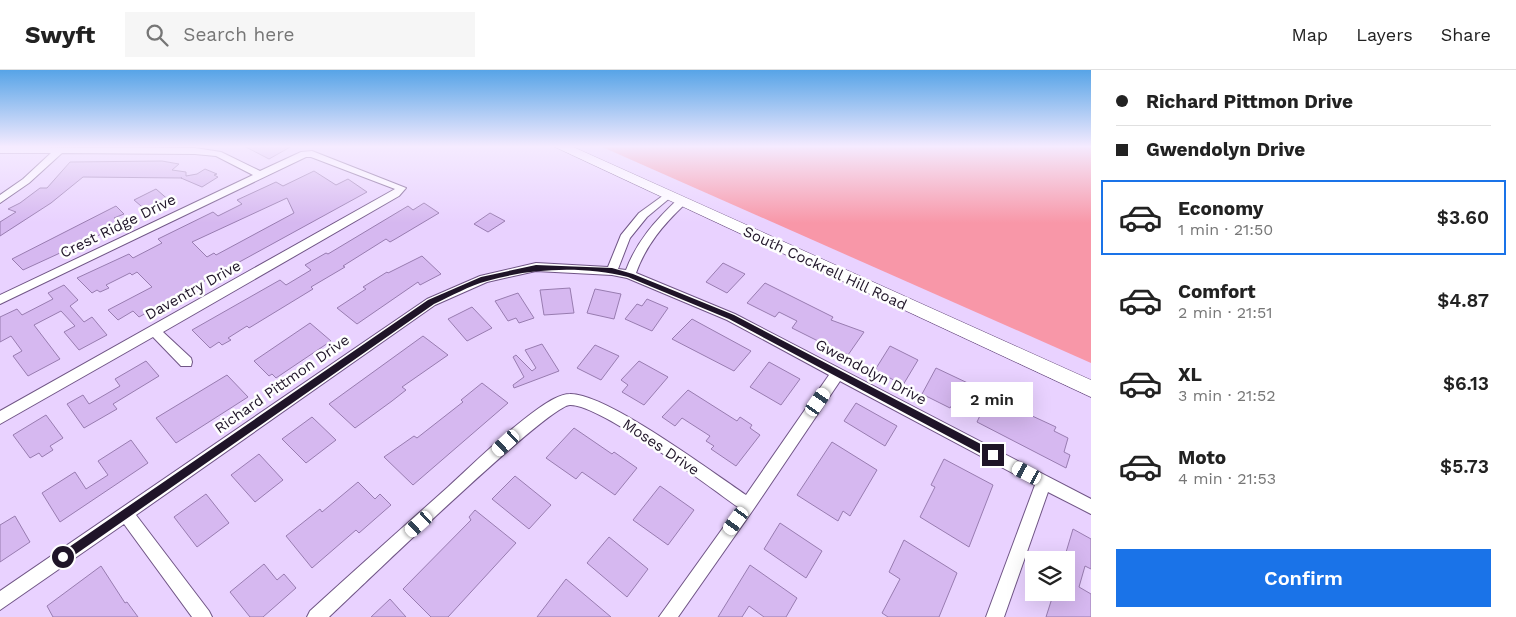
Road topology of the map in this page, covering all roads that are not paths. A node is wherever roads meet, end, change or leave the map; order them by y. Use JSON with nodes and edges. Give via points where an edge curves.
{"nodes":[{"id":1,"x":36,"y":172,"type":"edge"},
{"id":2,"x":255,"y":172,"type":"edge"},
{"id":3,"x":265,"y":172,"type":"edge"},
{"id":4,"x":358,"y":172,"type":"edge"},
{"id":5,"x":615,"y":172,"type":"edge"},
{"id":6,"x":260,"y":174,"type":"junction"},
{"id":7,"x":401,"y":188,"type":"joint"},
{"id":8,"x":675,"y":199,"type":"junction"},
{"id":9,"x":0,"y":200,"type":"edge"},
{"id":10,"x":612,"y":271,"type":"junction"},
{"id":11,"x":630,"y":275,"type":"junction"},
{"id":12,"x":0,"y":300,"type":"edge"},
{"id":13,"x":154,"y":331,"type":"junction"},
{"id":14,"x":186,"y":362,"type":"dead end"},
{"id":15,"x":838,"y":373,"type":"junction"},
{"id":16,"x":1091,"y":389,"type":"edge"},
{"id":17,"x":0,"y":418,"type":"edge"},
{"id":18,"x":1044,"y":482,"type":"junction"},
{"id":19,"x":748,"y":505,"type":"junction"},
{"id":20,"x":1091,"y":506,"type":"edge"},
{"id":21,"x":125,"y":513,"type":"junction"},
{"id":22,"x":0,"y":601,"type":"edge"},
{"id":23,"x":203,"y":617,"type":"edge"},
{"id":24,"x":316,"y":617,"type":"edge"},
{"id":25,"x":668,"y":617,"type":"edge"},
{"id":26,"x":995,"y":617,"type":"edge"}],
"edges":[{"from":1,"to":9,"type":"street"},
{"from":2,"to":6,"type":"street"},
{"from":3,"to":6,"type":"street","name":"Crest Ridge Drive"},
{"from":4,"to":7,"type":"street","name":"Crest Ridge Drive"},
{"from":5,"to":8,"type":"main road","name":"South Cockrell Hill Road"},
{"from":6,"to":12,"type":"street","name":"Crest Ridge Drive"},
{"from":7,"to":13,"type":"street","name":"Daventry Drive","via":[[396,194]]},
{"from":8,"to":10,"type":"street","via":[[643,215],[625,237]]},
{"from":8,"to":11,"type":"street","via":[[646,237]]},
{"from":8,"to":16,"type":"main road","name":"South Cockrell Hill Road"},
{"from":10,"to":11,"type":"street","name":"Richard Pittmon Drive"},
{"from":10,"to":21,"type":"street","name":"Richard Pittmon Drive","via":[[536,268],[484,279],[452,292],[398,323]]},
{"from":11,"to":15,"type":"street","name":"Gwendolyn Drive","via":[[732,317]]},
{"from":13,"to":14,"type":"street"},
{"from":13,"to":17,"type":"street","name":"Daventry Drive"},
{"from":15,"to":18,"type":"street","name":"Gwendolyn Drive"},
{"from":15,"to":19,"type":"street"},
{"from":18,"to":20,"type":"street","name":"Gwendolyn Drive"},
{"from":18,"to":26,"type":"street"},
{"from":19,"to":24,"type":"street","name":"Moses Drive","via":[[615,417],[579,399],[569,399],[506,443]]},
{"from":19,"to":25,"type":"street"},
{"from":21,"to":22,"type":"street","name":"Richard Pittmon Drive"},
{"from":21,"to":23,"type":"street"}]}
